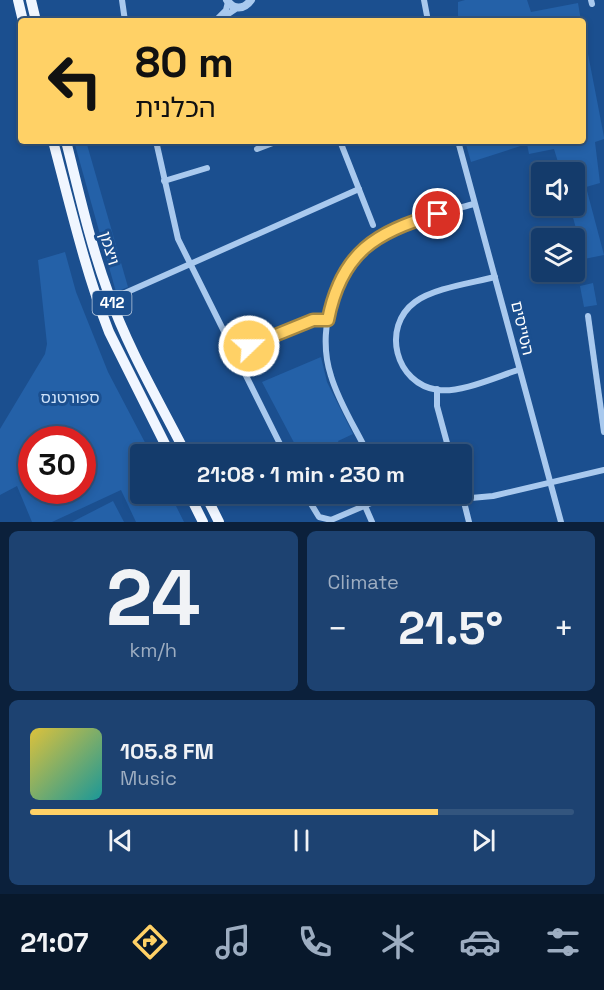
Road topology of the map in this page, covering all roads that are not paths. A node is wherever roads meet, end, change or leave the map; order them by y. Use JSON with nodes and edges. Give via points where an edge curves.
{"nodes":[{"id":1,"x":18,"y":0,"type":"edge"},
{"id":2,"x":31,"y":0,"type":"edge"},
{"id":3,"x":122,"y":0,"type":"edge"},
{"id":4,"x":251,"y":0,"type":"edge"},
{"id":5,"x":424,"y":0,"type":"edge"},
{"id":6,"x":227,"y":1,"type":"edge"},
{"id":7,"x":237,"y":8,"type":"junction"},
{"id":8,"x":22,"y":18,"type":"edge"},
{"id":9,"x":35,"y":18,"type":"edge"},
{"id":10,"x":125,"y":18,"type":"edge"},
{"id":11,"x":219,"y":18,"type":"edge"},
{"id":12,"x":223,"y":18,"type":"edge"},
{"id":13,"x":427,"y":18,"type":"edge"},
{"id":14,"x":54,"y":144,"type":"edge"},
{"id":15,"x":67,"y":144,"type":"edge"},
{"id":16,"x":157,"y":144,"type":"edge"},
{"id":17,"x":270,"y":144,"type":"edge"},
{"id":18,"x":341,"y":144,"type":"edge"},
{"id":19,"x":459,"y":144,"type":"edge"},
{"id":20,"x":257,"y":149,"type":"dead end"},
{"id":21,"x":207,"y":168,"type":"dead end"},
{"id":22,"x":164,"y":181,"type":"junction"},
{"id":23,"x":359,"y":189,"type":"junction"},
{"id":24,"x":474,"y":204,"type":"junction"},
{"id":25,"x":373,"y":225,"type":"dead end"},
{"id":26,"x":190,"y":263,"type":"junction"},
{"id":27,"x":495,"y":277,"type":"junction"},
{"id":28,"x":125,"y":293,"type":"dead end"},
{"id":29,"x":588,"y":316,"type":"dead end"},
{"id":30,"x":328,"y":320,"type":"junction"},
{"id":31,"x":236,"y":352,"type":"junction"},
{"id":32,"x":518,"y":370,"type":"junction"},
{"id":33,"x":437,"y":389,"type":"junction"},
{"id":34,"x":604,"y":432,"type":"edge"},
{"id":35,"x":165,"y":444,"type":"edge"},
{"id":36,"x":181,"y":444,"type":"edge"},
{"id":37,"x":280,"y":444,"type":"edge"},
{"id":38,"x":363,"y":444,"type":"edge"},
{"id":39,"x":447,"y":444,"type":"edge"},
{"id":40,"x":604,"y":470,"type":"edge"},
{"id":41,"x":550,"y":483,"type":"junction"},
{"id":42,"x":472,"y":496,"type":"edge"},
{"id":43,"x":194,"y":504,"type":"edge"},
{"id":44,"x":210,"y":504,"type":"edge"},
{"id":45,"x":311,"y":504,"type":"edge"},
{"id":46,"x":370,"y":504,"type":"edge"},
{"id":47,"x":464,"y":504,"type":"edge"},
{"id":48,"x":365,"y":506,"type":"junction"},
{"id":49,"x":327,"y":520,"type":"edge"},
{"id":50,"x":203,"y":522,"type":"edge"},
{"id":51,"x":219,"y":522,"type":"edge"},
{"id":52,"x":372,"y":522,"type":"edge"},
{"id":53,"x":469,"y":522,"type":"edge"},
{"id":54,"x":561,"y":522,"type":"edge"}],
"edges":[{"from":1,"to":8,"type":"main road"},
{"from":2,"to":9,"type":"main road"},
{"from":3,"to":10,"type":"street"},
{"from":4,"to":7,"type":"street","via":[[245,7]]},
{"from":5,"to":13,"type":"street"},
{"from":6,"to":7,"type":"street"},
{"from":6,"to":11,"type":"street"},
{"from":7,"to":12,"type":"street"},
{"from":14,"to":35,"type":"main road","name":"ויצמן","number":"412","via":[[100,311]]},
{"from":15,"to":36,"type":"main road","name":"ויצמן","number":"412","via":[[108,292]]},
{"from":16,"to":22,"type":"street"},
{"from":17,"to":20,"type":"street"},
{"from":18,"to":23,"type":"street"},
{"from":19,"to":24,"type":"street","name":"הטייסים"},
{"from":21,"to":22,"type":"street"},
{"from":22,"to":26,"type":"street","via":[[174,229]]},
{"from":23,"to":25,"type":"street"},
{"from":23,"to":26,"type":"street"},
{"from":24,"to":27,"type":"street","name":"הטייסים"},
{"from":24,"to":30,"type":"street","via":[[400,225],[375,239],[344,274]]},
{"from":26,"to":28,"type":"street"},
{"from":26,"to":31,"type":"street"},
{"from":27,"to":32,"type":"street","name":"הטייסים"},
{"from":27,"to":33,"type":"street","via":[[429,294],[417,300],[398,325],[399,361],[411,378]]},
{"from":29,"to":34,"type":"street"},
{"from":30,"to":31,"type":"street","via":[[313,320]]},
{"from":30,"to":38,"type":"street","via":[[330,375]]},
{"from":31,"to":37,"type":"street"},
{"from":32,"to":33,"type":"street","via":[[465,386]]},
{"from":32,"to":41,"type":"street","name":"הטייסים"},
{"from":33,"to":39,"type":"street","via":[[437,406]]},
{"from":40,"to":41,"type":"street"},
{"from":41,"to":42,"type":"street","via":[[493,496]]},
{"from":41,"to":54,"type":"street","name":"הטייסים"},
{"from":43,"to":50,"type":"main road"},
{"from":44,"to":51,"type":"main road"},
{"from":45,"to":49,"type":"street","via":[[319,517]]},
{"from":46,"to":48,"type":"street"},
{"from":47,"to":53,"type":"street"},
{"from":48,"to":49,"type":"street"},
{"from":48,"to":52,"type":"street"}]}
